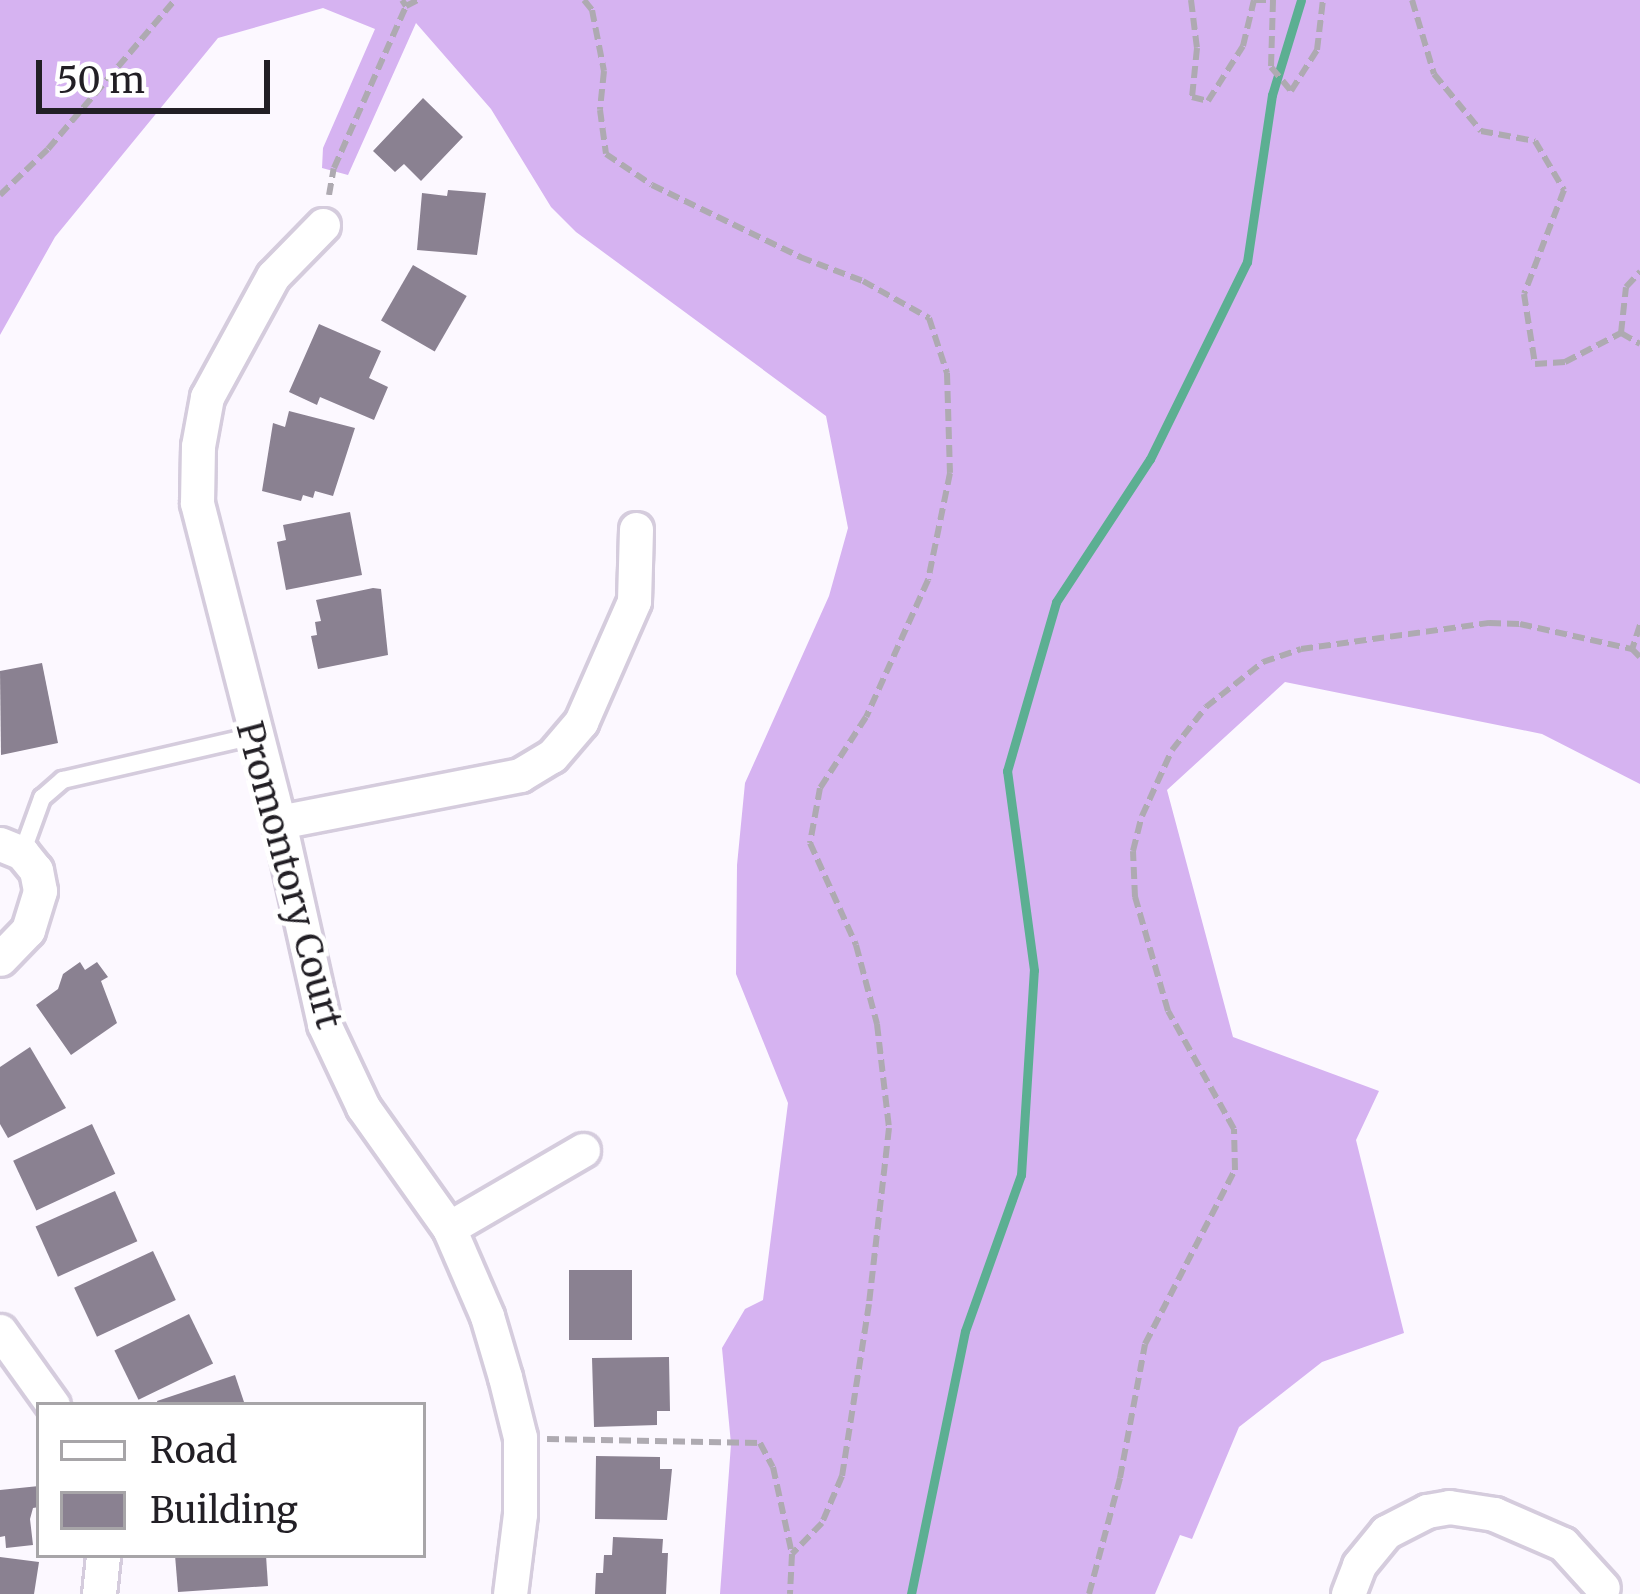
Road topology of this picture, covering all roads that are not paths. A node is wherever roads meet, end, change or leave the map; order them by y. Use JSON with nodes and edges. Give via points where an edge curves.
{"nodes":[{"id":1,"x":323,"y":226,"type":"road end"},
{"id":2,"x":636,"y":530,"type":"dead end"},
{"id":3,"x":253,"y":736,"type":"junction"},
{"id":4,"x":279,"y":822,"type":"junction"},
{"id":5,"x":11,"y":849,"type":"edge"},
{"id":6,"x":0,"y":959,"type":"edge"},
{"id":7,"x":583,"y":1150,"type":"dead end"},
{"id":8,"x":449,"y":1228,"type":"junction"},
{"id":9,"x":0,"y":1330,"type":"edge"},
{"id":10,"x":51,"y":1402,"type":"edge"},
{"id":11,"x":103,"y":1558,"type":"edge"},
{"id":12,"x":1604,"y":1588,"type":"dead end"},
{"id":13,"x":100,"y":1594,"type":"edge"},
{"id":14,"x":510,"y":1594,"type":"edge"},
{"id":15,"x":1348,"y":1594,"type":"edge"}],
"edges":[{"from":1,"to":3,"type":"street","name":"Promontory Court","via":[[273,276],[237,338],[207,397],[198,446],[206,555]]},
{"from":2,"to":4,"type":"street","via":[[634,601],[581,722],[552,756],[520,775]]},
{"from":3,"to":4,"type":"street","name":"Promontory Court"},
{"from":3,"to":5,"type":"lane","via":[[63,780]]},
{"from":4,"to":8,"type":"street","name":"Promontory Court","via":[[324,1024],[363,1107]]},
{"from":5,"to":6,"type":"street","via":[[36,870],[38,911]]},
{"from":7,"to":8,"type":"street"},
{"from":8,"to":14,"type":"street","name":"Promontory Court","via":[[487,1316],[520,1437]]},
{"from":9,"to":10,"type":"street"},
{"from":11,"to":13,"type":"street"},
{"from":12,"to":15,"type":"street","via":[[1563,1544],[1494,1514],[1449,1507],[1386,1532]]}]}
